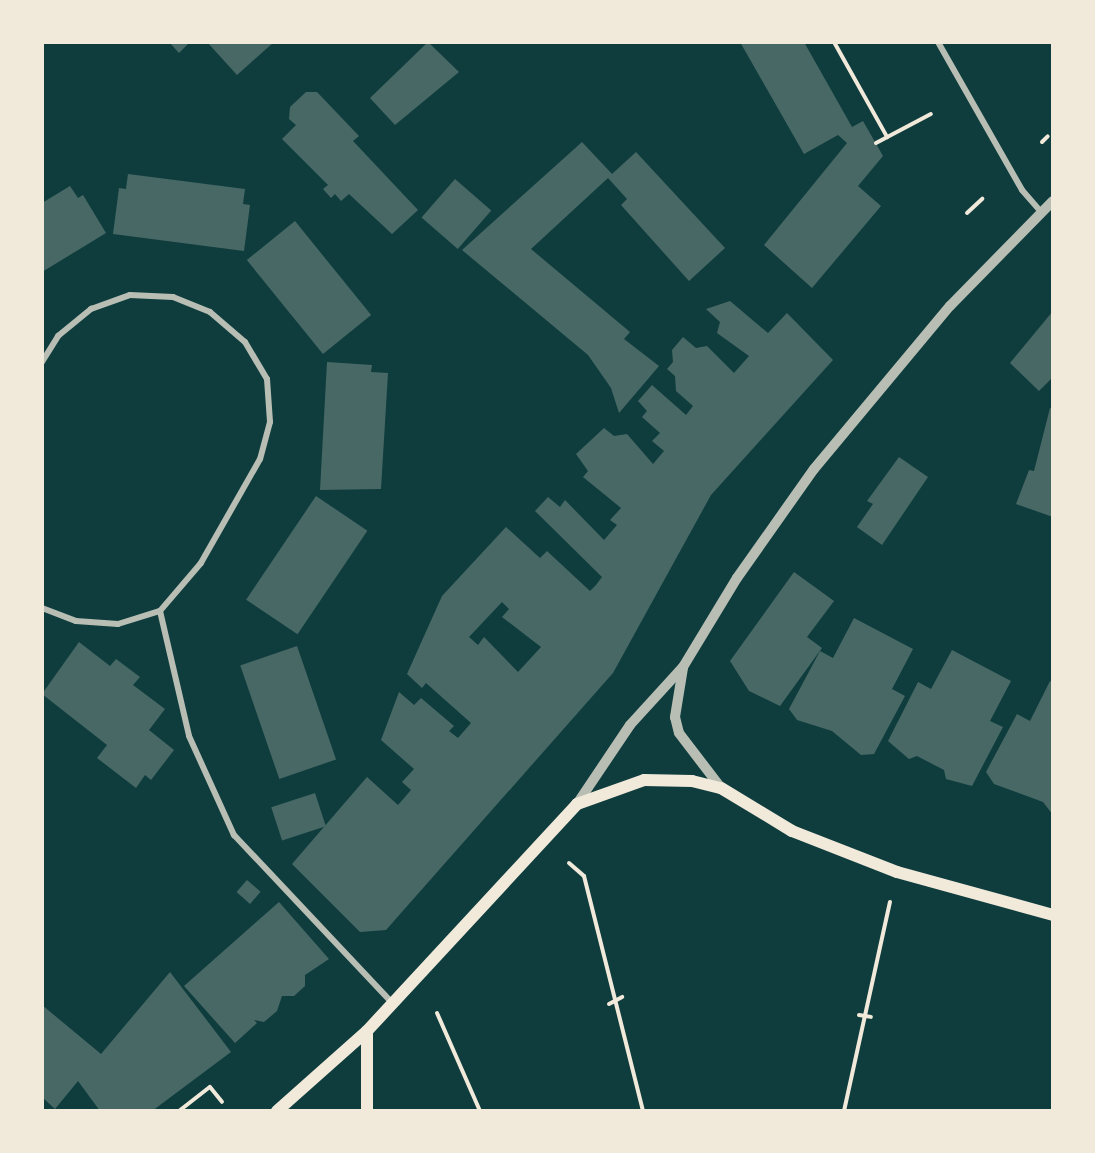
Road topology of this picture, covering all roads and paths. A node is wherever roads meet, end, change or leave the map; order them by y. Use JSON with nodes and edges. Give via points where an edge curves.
{"nodes":[{"id":1,"x":834,"y":42,"type":"edge"},
{"id":2,"x":938,"y":42,"type":"edge"},
{"id":3,"x":931,"y":114,"type":"dead end"},
{"id":4,"x":1048,"y":136,"type":"dead end"},
{"id":5,"x":887,"y":137,"type":"junction"},
{"id":6,"x":1042,"y":142,"type":"dead end"},
{"id":7,"x":876,"y":143,"type":"dead end"},
{"id":8,"x":982,"y":199,"type":"dead end"},
{"id":9,"x":1053,"y":201,"type":"edge"},
{"id":10,"x":1041,"y":212,"type":"junction"},
{"id":11,"x":967,"y":213,"type":"dead end"},
{"id":12,"x":42,"y":362,"type":"edge"},
{"id":13,"x":42,"y":608,"type":"edge"},
{"id":14,"x":160,"y":611,"type":"junction"},
{"id":15,"x":683,"y":667,"type":"junction"},
{"id":16,"x":721,"y":788,"type":"junction"},
{"id":17,"x":577,"y":804,"type":"junction"},
{"id":18,"x":569,"y":862,"type":"dead end"},
{"id":19,"x":897,"y":872,"type":"junction"},
{"id":20,"x":1053,"y":915,"type":"edge"},
{"id":21,"x":622,"y":997,"type":"dead end"},
{"id":22,"x":616,"y":1001,"type":"junction"},
{"id":23,"x":393,"y":1004,"type":"junction"},
{"id":24,"x":609,"y":1004,"type":"dead end"},
{"id":25,"x":437,"y":1013,"type":"dead end"},
{"id":26,"x":862,"y":1016,"type":"junction"},
{"id":27,"x":871,"y":1017,"type":"dead end"},
{"id":28,"x":367,"y":1031,"type":"junction"},
{"id":29,"x":222,"y":1102,"type":"dead end"},
{"id":30,"x":179,"y":1111,"type":"edge"},
{"id":31,"x":277,"y":1111,"type":"edge"},
{"id":32,"x":368,"y":1111,"type":"edge"},
{"id":33,"x":480,"y":1111,"type":"edge"},
{"id":34,"x":643,"y":1111,"type":"edge"},
{"id":35,"x":844,"y":1111,"type":"edge"}],
"edges":[{"from":1,"to":5,"type":"path"},
{"from":2,"to":10,"type":"street","via":[[1022,190]]},
{"from":3,"to":5,"type":"path"},
{"from":4,"to":6,"type":"path"},
{"from":5,"to":7,"type":"path"},
{"from":8,"to":11,"type":"path"},
{"from":9,"to":10,"type":"street"},
{"from":10,"to":15,"type":"street","via":[[950,306],[814,469],[737,578]]},
{"from":12,"to":14,"type":"street","via":[[58,336],[91,309],[130,295],[173,297],[210,312],[245,342],[267,379],[270,422],[260,459],[201,563]]},
{"from":13,"to":14,"type":"street","via":[[76,621],[118,624]]},
{"from":14,"to":23,"type":"street","via":[[189,736],[234,835]]},
{"from":15,"to":16,"type":"street","via":[[675,717],[679,733]]},
{"from":15,"to":17,"type":"street","via":[[630,725]]},
{"from":16,"to":17,"type":"main road","via":[[654,779]]},
{"from":16,"to":19,"type":"main road","via":[[792,831]]},
{"from":17,"to":23,"type":"main road"},
{"from":18,"to":22,"type":"path","via":[[584,876]]},
{"from":19,"to":20,"type":"main road"},
{"from":19,"to":26,"type":"path"},
{"from":21,"to":22,"type":"path"},
{"from":22,"to":24,"type":"path"},
{"from":22,"to":34,"type":"path"},
{"from":23,"to":28,"type":"main road"},
{"from":25,"to":33,"type":"path"},
{"from":26,"to":27,"type":"path"},
{"from":26,"to":35,"type":"path"},
{"from":28,"to":31,"type":"main road"},
{"from":28,"to":32,"type":"main road"},
{"from":29,"to":30,"type":"path","via":[[210,1087]]}]}
